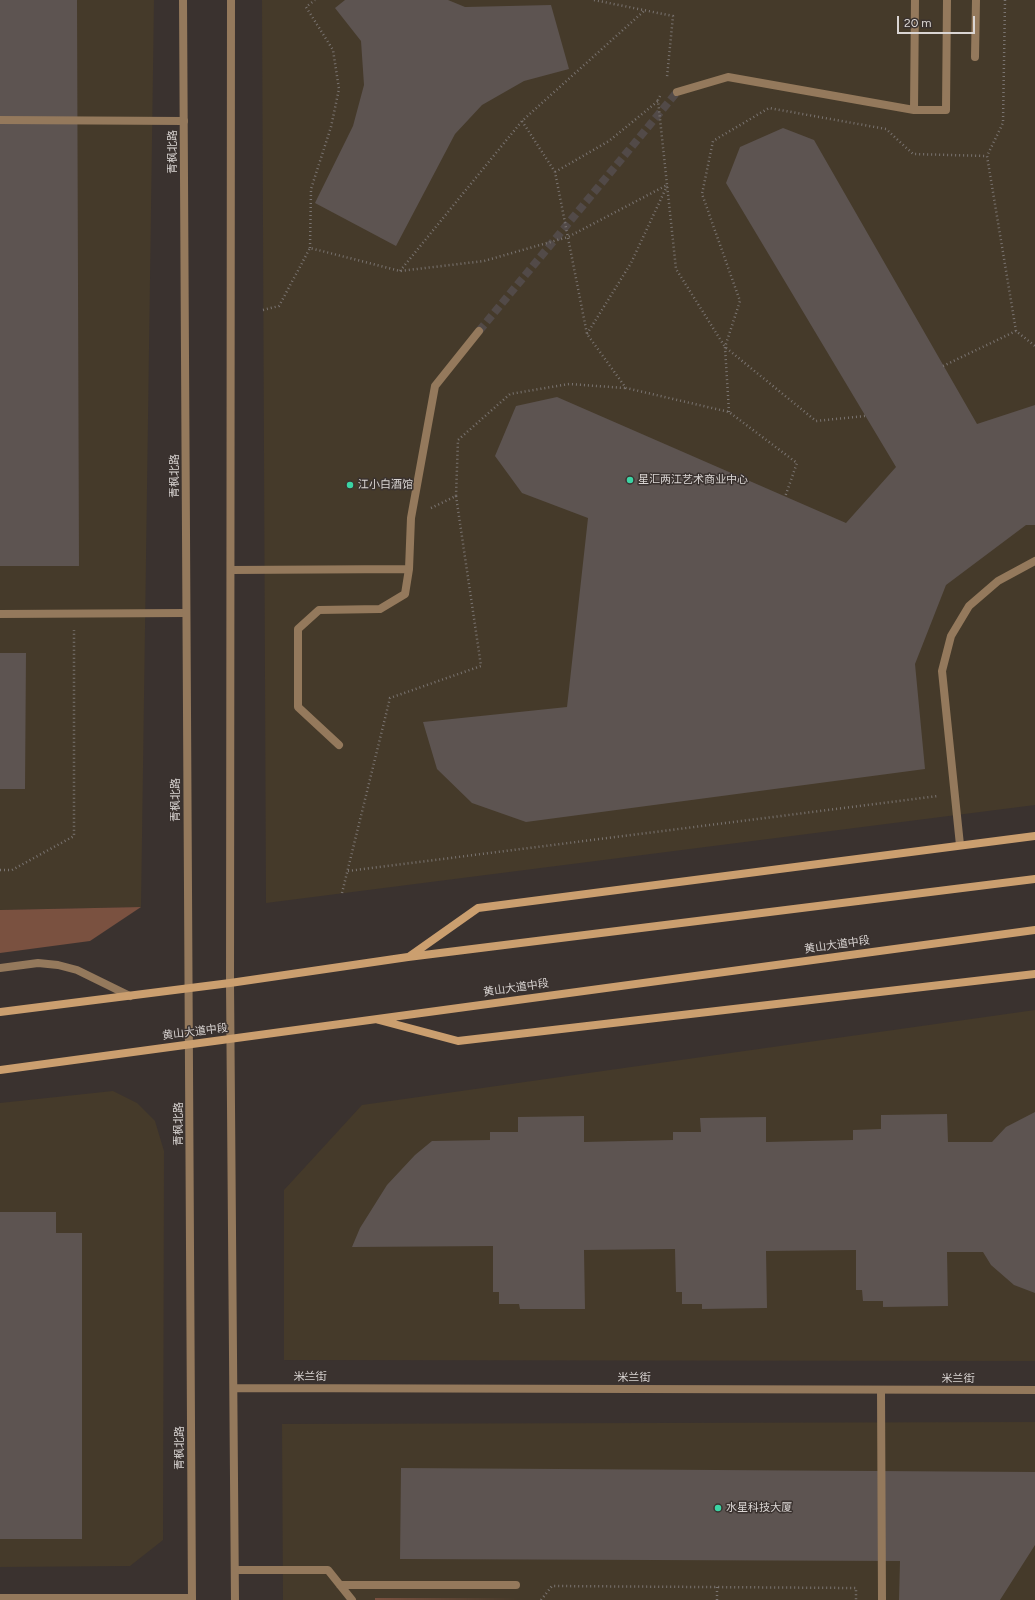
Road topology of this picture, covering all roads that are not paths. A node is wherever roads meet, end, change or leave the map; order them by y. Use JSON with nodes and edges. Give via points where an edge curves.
{"nodes":[{"id":1,"x":183,"y":0,"type":"edge"},
{"id":2,"x":231,"y":0,"type":"edge"},
{"id":3,"x":915,"y":0,"type":"edge"},
{"id":4,"x":947,"y":0,"type":"edge"},
{"id":5,"x":976,"y":0,"type":"edge"},
{"id":6,"x":975,"y":57,"type":"dead end"},
{"id":7,"x":677,"y":92,"type":"tunnel mouth"},
{"id":8,"x":914,"y":110,"type":"junction"},
{"id":9,"x":0,"y":120,"type":"edge"},
{"id":10,"x":184,"y":121,"type":"junction"},
{"id":11,"x":479,"y":331,"type":"tunnel mouth"},
{"id":12,"x":1035,"y":561,"type":"edge"},
{"id":13,"x":231,"y":570,"type":"junction"},
{"id":14,"x":409,"y":570,"type":"junction"},
{"id":15,"x":186,"y":613,"type":"junction"},
{"id":16,"x":0,"y":614,"type":"edge"},
{"id":17,"x":339,"y":745,"type":"dead end"},
{"id":18,"x":1035,"y":836,"type":"edge"},
{"id":19,"x":960,"y":845,"type":"junction"},
{"id":20,"x":1035,"y":879,"type":"edge"},
{"id":21,"x":1035,"y":930,"type":"edge"},
{"id":22,"x":408,"y":957,"type":"junction"},
{"id":23,"x":0,"y":968,"type":"edge"},
{"id":24,"x":1035,"y":974,"type":"edge"},
{"id":25,"x":230,"y":983,"type":"junction"},
{"id":26,"x":188,"y":988,"type":"junction"},
{"id":27,"x":130,"y":996,"type":"junction"},
{"id":28,"x":0,"y":1012,"type":"edge"},
{"id":29,"x":374,"y":1018,"type":"junction"},
{"id":30,"x":231,"y":1039,"type":"junction"},
{"id":31,"x":189,"y":1044,"type":"junction"},
{"id":32,"x":0,"y":1070,"type":"edge"},
{"id":33,"x":234,"y":1388,"type":"junction"},
{"id":34,"x":880,"y":1390,"type":"junction"},
{"id":35,"x":1035,"y":1390,"type":"edge"},
{"id":36,"x":235,"y":1570,"type":"junction"},
{"id":37,"x":340,"y":1585,"type":"junction"},
{"id":38,"x":516,"y":1585,"type":"dead end"},
{"id":39,"x":0,"y":1598,"type":"edge"},
{"id":40,"x":192,"y":1599,"type":"edge"},
{"id":41,"x":235,"y":1600,"type":"edge"},
{"id":42,"x":352,"y":1600,"type":"edge"},
{"id":43,"x":882,"y":1600,"type":"edge"}],
"edges":[{"from":1,"to":10,"type":"street","name":"青枫北路"},
{"from":2,"to":13,"type":"street"},
{"from":3,"to":8,"type":"street"},
{"from":4,"to":8,"type":"street","via":[[946,110]]},
{"from":5,"to":6,"type":"street"},
{"from":7,"to":8,"type":"street","via":[[728,77]]},
{"from":9,"to":10,"type":"street"},
{"from":10,"to":15,"type":"street","name":"青枫北路"},
{"from":11,"to":14,"type":"street","via":[[435,386],[411,518]]},
{"from":12,"to":19,"type":"street","via":[[998,581],[969,606],[951,636],[942,671]]},
{"from":13,"to":14,"type":"street"},
{"from":13,"to":25,"type":"street"},
{"from":14,"to":17,"type":"street","via":[[405,594],[380,609],[319,610],[298,629],[298,707]]},
{"from":15,"to":16,"type":"street"},
{"from":15,"to":26,"type":"street","name":"青枫北路"},
{"from":18,"to":19,"type":"main road"},
{"from":19,"to":22,"type":"main road","via":[[478,908]]},
{"from":20,"to":22,"type":"main road"},
{"from":21,"to":29,"type":"main road","name":"黄山大道中段"},
{"from":22,"to":25,"type":"main road"},
{"from":23,"to":27,"type":"street","via":[[38,964],[58,965],[77,970]]},
{"from":24,"to":29,"type":"main road","via":[[458,1042]]},
{"from":25,"to":26,"type":"main road"},
{"from":25,"to":30,"type":"street"},
{"from":26,"to":27,"type":"main road"},
{"from":26,"to":31,"type":"street","name":"青枫北路"},
{"from":27,"to":28,"type":"main road"},
{"from":29,"to":30,"type":"main road","name":"黄山大道中段"},
{"from":30,"to":31,"type":"main road","name":"黄山大道中段"},
{"from":30,"to":33,"type":"street"},
{"from":31,"to":32,"type":"main road","name":"黄山大道中段"},
{"from":31,"to":40,"type":"street","name":"青枫北路"},
{"from":33,"to":34,"type":"street","name":"米兰街"},
{"from":33,"to":36,"type":"street"},
{"from":34,"to":35,"type":"street","name":"米兰街"},
{"from":34,"to":43,"type":"street"},
{"from":36,"to":37,"type":"street","via":[[328,1570]]},
{"from":36,"to":41,"type":"street"},
{"from":37,"to":38,"type":"street"},
{"from":37,"to":42,"type":"street"},
{"from":39,"to":40,"type":"street"}]}
